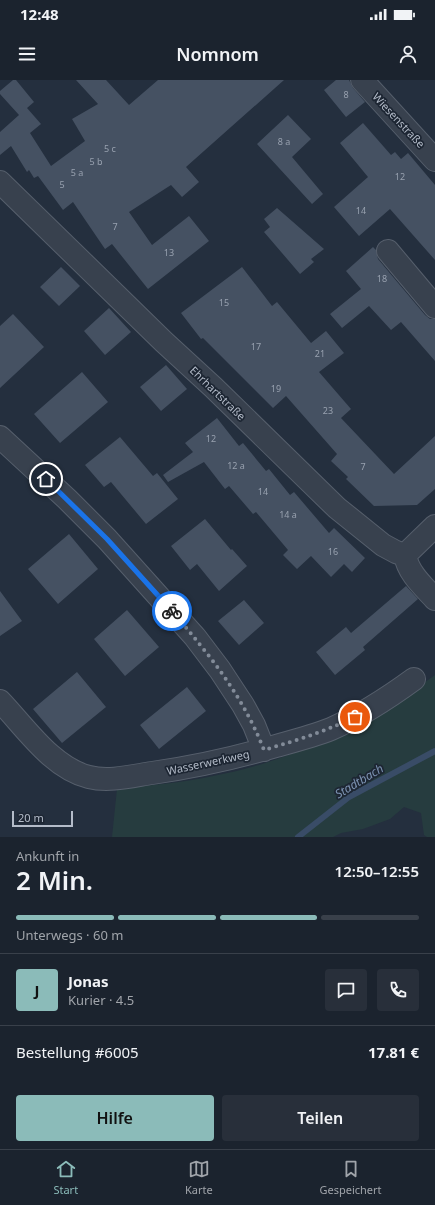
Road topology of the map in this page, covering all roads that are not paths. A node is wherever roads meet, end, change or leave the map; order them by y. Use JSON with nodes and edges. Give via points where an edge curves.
{"nodes":[{"id":1,"x":362,"y":80,"type":"edge"},
{"id":2,"x":435,"y":160,"type":"edge"},
{"id":3,"x":0,"y":182,"type":"edge"},
{"id":4,"x":388,"y":252,"type":"dead end"},
{"id":5,"x":435,"y":307,"type":"edge"},
{"id":6,"x":0,"y":437,"type":"edge"},
{"id":7,"x":435,"y":526,"type":"edge"},
{"id":8,"x":405,"y":554,"type":"junction"},
{"id":9,"x":435,"y":599,"type":"edge"},
{"id":10,"x":414,"y":679,"type":"dead end"},
{"id":11,"x":0,"y":701,"type":"edge"},
{"id":12,"x":264,"y":750,"type":"junction"}],
"edges":[{"from":1,"to":2,"type":"street","name":"Wiesenstraße"},
{"from":3,"to":8,"type":"street","name":"Ehrhartstraße","via":[[337,508],[383,545]]},
{"from":4,"to":5,"type":"street"},
{"from":6,"to":12,"type":"street","via":[[107,539],[195,638],[243,705]]},
{"from":7,"to":8,"type":"street"},
{"from":8,"to":9,"type":"street","via":[[407,564],[416,579]]},
{"from":10,"to":12,"type":"street","name":"Wasserwerkweg","via":[[388,698],[330,729]]},
{"from":11,"to":12,"type":"street","name":"Wasserwerkweg","via":[[51,756],[89,777],[105,778],[170,771]]}]}
